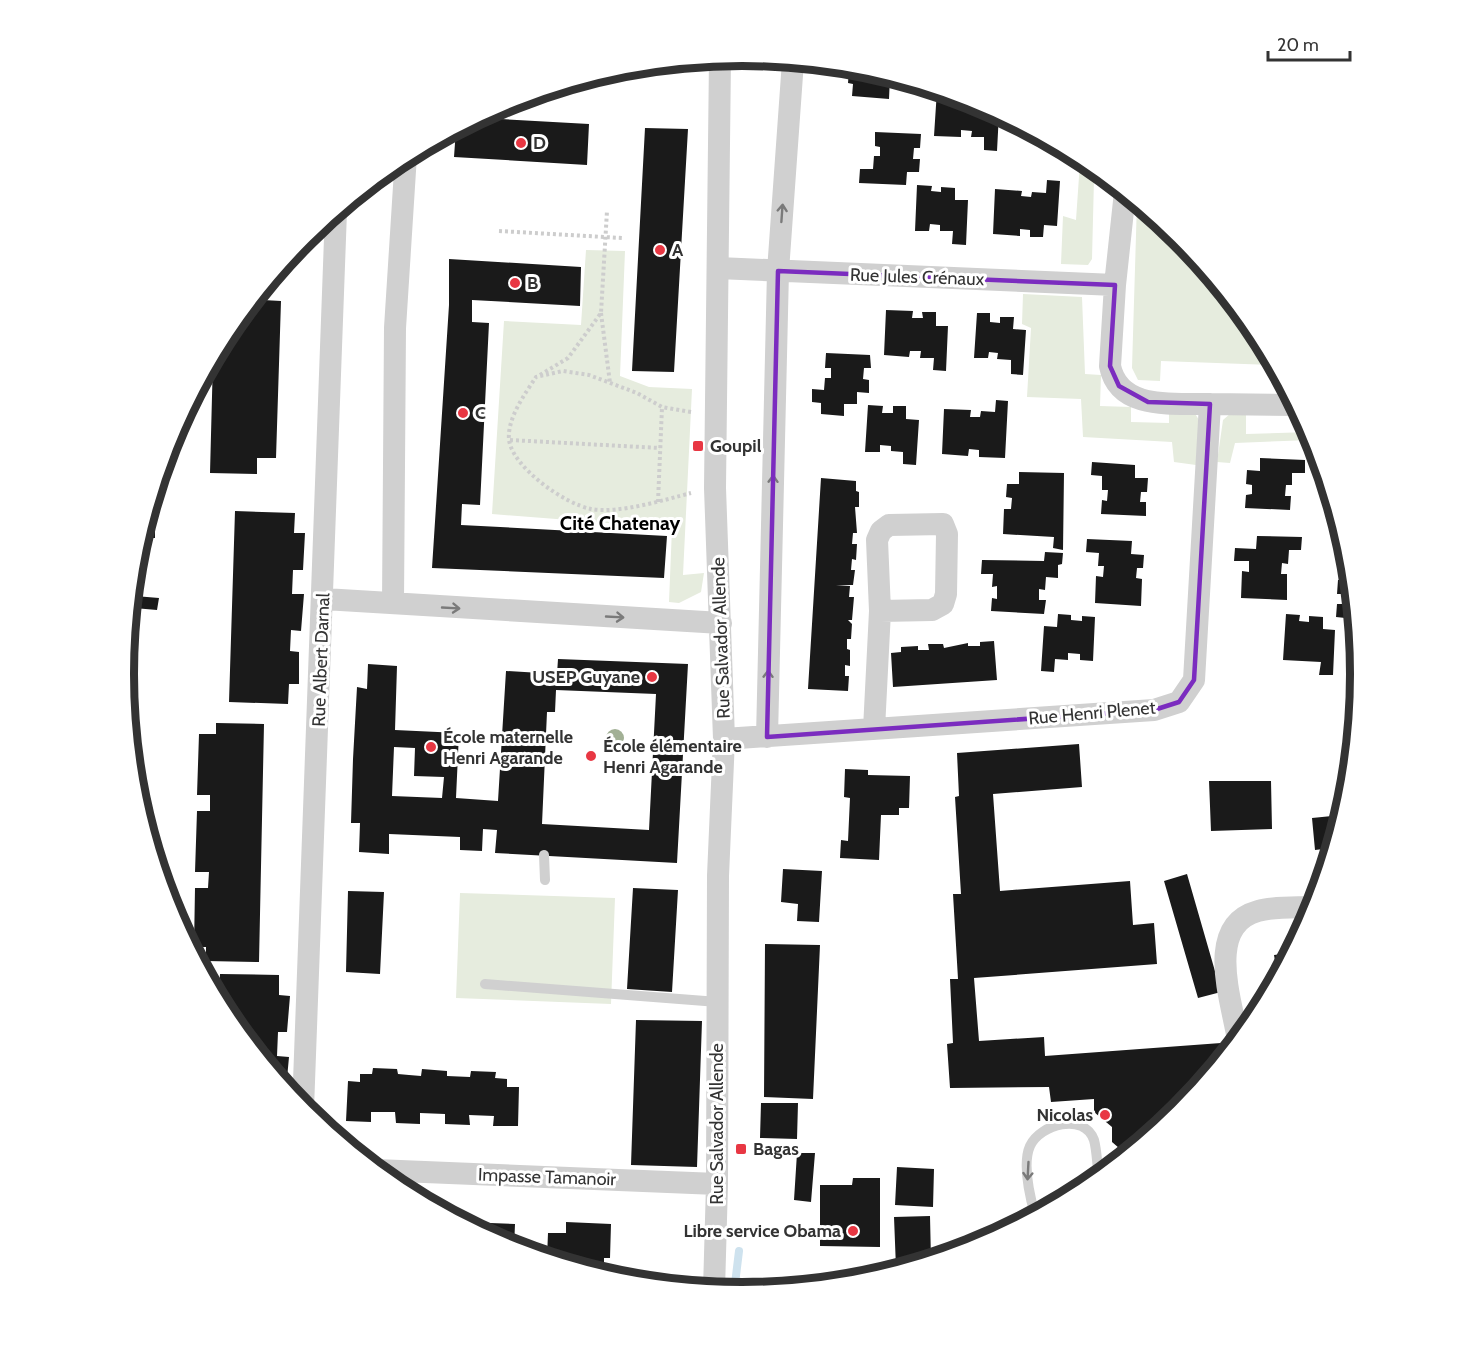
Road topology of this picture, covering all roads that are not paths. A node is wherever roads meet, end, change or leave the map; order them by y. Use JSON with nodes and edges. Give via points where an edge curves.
{"nodes":[{"id":1,"x":720,"y":67,"type":"edge"},
{"id":2,"x":792,"y":68,"type":"edge"},
{"id":3,"x":405,"y":167,"type":"edge"},
{"id":4,"x":1124,"y":202,"type":"edge"},
{"id":5,"x":336,"y":222,"type":"edge"},
{"id":6,"x":718,"y":268,"type":"junction"},
{"id":7,"x":778,"y":271,"type":"junction"},
{"id":8,"x":1115,"y":285,"type":"junction"},
{"id":9,"x":1210,"y":404,"type":"junction"},
{"id":10,"x":1287,"y":405,"type":"edge"},
{"id":11,"x":324,"y":599,"type":"junction"},
{"id":12,"x":393,"y":603,"type":"junction"},
{"id":13,"x":880,"y":611,"type":"junction"},
{"id":14,"x":721,"y":623,"type":"junction"},
{"id":15,"x":874,"y":729,"type":"junction"},
{"id":16,"x":767,"y":737,"type":"junction"},
{"id":17,"x":724,"y":739,"type":"junction"},
{"id":18,"x":544,"y":855,"type":"dead end"},
{"id":19,"x":545,"y":880,"type":"dead end"},
{"id":20,"x":1304,"y":908,"type":"edge"},
{"id":21,"x":485,"y":984,"type":"dead end"},
{"id":22,"x":718,"y":1002,"type":"junction"},
{"id":23,"x":1236,"y":1028,"type":"edge"},
{"id":24,"x":304,"y":1095,"type":"edge"},
{"id":25,"x":1097,"y":1167,"type":"edge"},
{"id":26,"x":392,"y":1171,"type":"edge"},
{"id":27,"x":717,"y":1184,"type":"junction"},
{"id":28,"x":1033,"y":1208,"type":"edge"},
{"id":29,"x":714,"y":1281,"type":"edge"}],
"edges":[{"from":1,"to":6,"type":"street","name":"Rue Salvador Allende"},
{"from":7,"to":2,"type":"street","one_way":true},
{"from":3,"to":12,"type":"street","via":[[395,328]]},
{"from":4,"to":8,"type":"street"},
{"from":5,"to":11,"type":"street","name":"Rue Albert Darnal"},
{"from":6,"to":7,"type":"street","name":"Rue Jules Crénaux"},
{"from":6,"to":14,"type":"street","name":"Rue Salvador Allende","via":[[716,488]]},
{"from":7,"to":8,"type":"street","name":"Rue Jules Crénaux"},
{"from":16,"to":7,"type":"street","one_way":true},
{"from":8,"to":9,"type":"street","via":[[1110,366],[1119,386],[1148,402]]},
{"from":9,"to":10,"type":"street"},
{"from":9,"to":15,"type":"street","name":"Rue Henri Plenet","via":[[1194,680],[1179,702],[1154,710]]},
{"from":11,"to":12,"type":"street"},
{"from":11,"to":24,"type":"street","name":"Rue Albert Darnal"},
{"from":12,"to":14,"type":"street","one_way":true},
{"from":13,"to":13,"type":"street","via":[[932,610],[943,604],[947,534],[943,524],[889,525],[881,531],[877,540]]},
{"from":13,"to":15,"type":"street"},
{"from":14,"to":17,"type":"street","name":"Rue Salvador Allende"},
{"from":15,"to":16,"type":"street","name":"Rue Henri Plenet"},
{"from":16,"to":17,"type":"street","name":"Rue Henri Plenet"},
{"from":17,"to":22,"type":"street","name":"Rue Salvador Allende"},
{"from":18,"to":19,"type":"lane"},
{"from":20,"to":23,"type":"street","via":[[1260,910],[1232,929],[1225,958]]},
{"from":21,"to":22,"type":"lane"},
{"from":22,"to":27,"type":"street","name":"Rue Salvador Allende"},
{"from":25,"to":28,"type":"lane","one_way":true,"via":[[1093,1139],[1082,1125],[1071,1122],[1041,1131],[1029,1147],[1027,1189]]},
{"from":26,"to":27,"type":"street","name":"Impasse Tamanoir"},
{"from":27,"to":29,"type":"street","name":"Rue Salvador Allende"}]}
